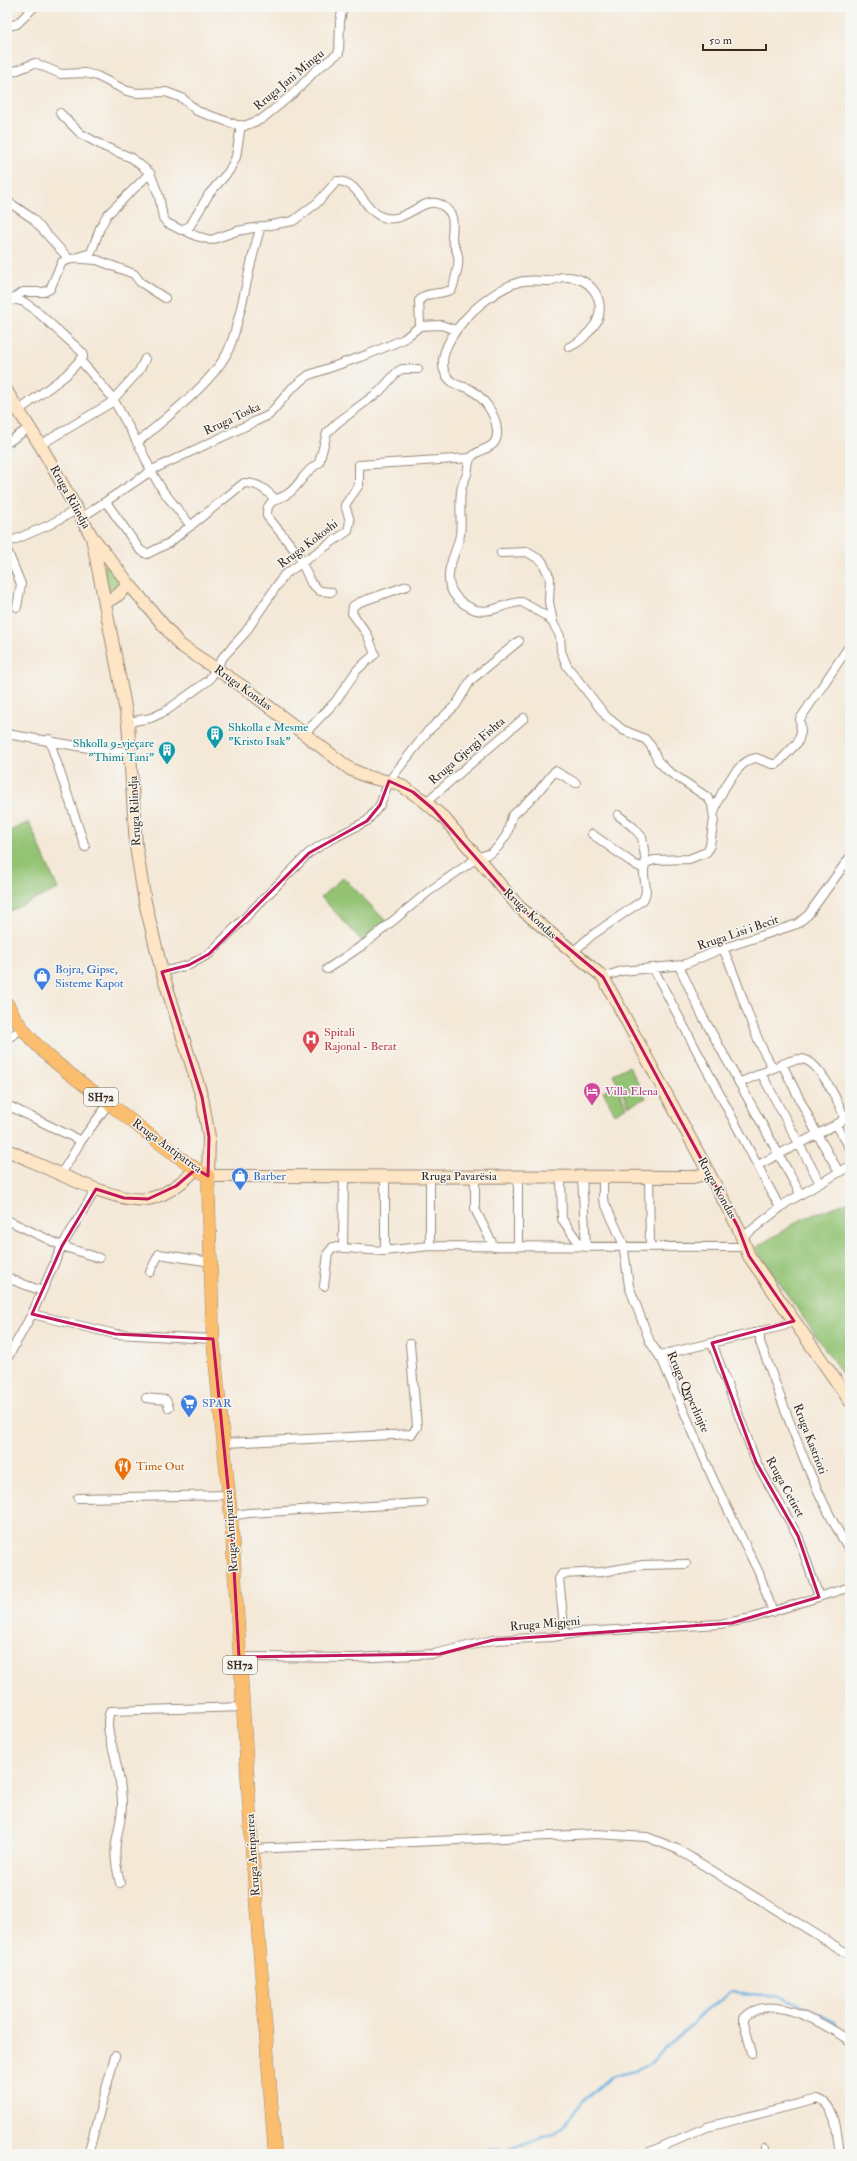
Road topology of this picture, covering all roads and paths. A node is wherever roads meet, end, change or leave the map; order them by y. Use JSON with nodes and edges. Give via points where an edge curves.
{"nodes":[{"id":1,"x":34,"y":7,"type":"edge"},
{"id":2,"x":343,"y":7,"type":"edge"},
{"id":3,"x":7,"y":26,"type":"edge"},
{"id":4,"x":7,"y":74,"type":"edge"},
{"id":5,"x":60,"y":113,"type":"dead end"},
{"id":6,"x":240,"y":126,"type":"junction"},
{"id":7,"x":150,"y":173,"type":"junction"},
{"id":8,"x":7,"y":201,"type":"edge"},
{"id":9,"x":261,"y":226,"type":"junction"},
{"id":10,"x":184,"y":230,"type":"junction"},
{"id":11,"x":72,"y":259,"type":"junction"},
{"id":12,"x":165,"y":298,"type":"dead end"},
{"id":13,"x":10,"y":300,"type":"edge"},
{"id":14,"x":420,"y":326,"type":"junction"},
{"id":15,"x":456,"y":330,"type":"junction"},
{"id":16,"x":569,"y":347,"type":"dead end"},
{"id":17,"x":145,"y":359,"type":"dead end"},
{"id":18,"x":80,"y":360,"type":"junction"},
{"id":19,"x":418,"y":369,"type":"dead end"},
{"id":20,"x":7,"y":392,"type":"edge"},
{"id":21,"x":113,"y":400,"type":"junction"},
{"id":22,"x":18,"y":410,"type":"junction"},
{"id":23,"x":29,"y":428,"type":"junction"},
{"id":24,"x":7,"y":443,"type":"edge"},
{"id":25,"x":137,"y":443,"type":"junction"},
{"id":26,"x":40,"y":445,"type":"junction"},
{"id":27,"x":471,"y":458,"type":"junction"},
{"id":28,"x":151,"y":471,"type":"junction"},
{"id":29,"x":276,"y":500,"type":"junction"},
{"id":30,"x":106,"y":502,"type":"junction"},
{"id":31,"x":79,"y":514,"type":"junction"},
{"id":32,"x":191,"y":526,"type":"junction"},
{"id":33,"x":92,"y":537,"type":"junction"},
{"id":34,"x":7,"y":543,"type":"edge"},
{"id":35,"x":7,"y":550,"type":"edge"},
{"id":36,"x":501,"y":553,"type":"dead end"},
{"id":37,"x":302,"y":564,"type":"junction"},
{"id":38,"x":128,"y":584,"type":"junction"},
{"id":39,"x":407,"y":586,"type":"dead end"},
{"id":40,"x":331,"y":592,"type":"dead end"},
{"id":41,"x":105,"y":603,"type":"junction"},
{"id":42,"x":17,"y":607,"type":"dead end"},
{"id":43,"x":553,"y":623,"type":"junction"},
{"id":44,"x":519,"y":641,"type":"dead end"},
{"id":45,"x":850,"y":645,"type":"edge"},
{"id":46,"x":217,"y":669,"type":"junction"},
{"id":47,"x":524,"y":718,"type":"dead end"},
{"id":48,"x":128,"y":722,"type":"junction"},
{"id":49,"x":7,"y":734,"type":"edge"},
{"id":50,"x":304,"y":734,"type":"junction"},
{"id":51,"x":49,"y":739,"type":"junction"},
{"id":52,"x":131,"y":751,"type":"junction"},
{"id":53,"x":389,"y":781,"type":"junction"},
{"id":54,"x":576,"y":782,"type":"dead end"},
{"id":55,"x":426,"y":802,"type":"junction"},
{"id":56,"x":714,"y":813,"type":"junction"},
{"id":57,"x":618,"y":815,"type":"dead end"},
{"id":58,"x":592,"y":834,"type":"dead end"},
{"id":59,"x":85,"y":847,"type":"dead end"},
{"id":60,"x":850,"y":857,"type":"edge"},
{"id":61,"x":477,"y":858,"type":"junction"},
{"id":62,"x":646,"y":863,"type":"junction"},
{"id":63,"x":723,"y":949,"type":"junction"},
{"id":64,"x":573,"y":952,"type":"junction"},
{"id":65,"x":679,"y":966,"type":"junction"},
{"id":66,"x":653,"y":968,"type":"junction"},
{"id":67,"x":327,"y":969,"type":"dead end"},
{"id":68,"x":162,"y":972,"type":"junction"},
{"id":69,"x":603,"y":977,"type":"junction"},
{"id":70,"x":7,"y":1004,"type":"edge"},
{"id":71,"x":22,"y":1029,"type":"junction"},
{"id":72,"x":7,"y":1039,"type":"edge"},
{"id":73,"x":782,"y":1064,"type":"junction"},
{"id":74,"x":773,"y":1068,"type":"junction"},
{"id":75,"x":762,"y":1073,"type":"junction"},
{"id":76,"x":739,"y":1083,"type":"junction"},
{"id":77,"x":109,"y":1103,"type":"junction"},
{"id":78,"x":7,"y":1105,"type":"edge"},
{"id":79,"x":836,"y":1124,"type":"junction"},
{"id":80,"x":817,"y":1134,"type":"junction"},
{"id":81,"x":81,"y":1141,"type":"junction"},
{"id":82,"x":798,"y":1143,"type":"junction"},
{"id":83,"x":850,"y":1148,"type":"edge"},
{"id":84,"x":7,"y":1150,"type":"edge"},
{"id":85,"x":778,"y":1153,"type":"junction"},
{"id":86,"x":758,"y":1165,"type":"junction"},
{"id":87,"x":850,"y":1166,"type":"edge"},
{"id":88,"x":196,"y":1169,"type":"junction"},
{"id":89,"x":839,"y":1172,"type":"junction"},
{"id":90,"x":708,"y":1173,"type":"junction"},
{"id":91,"x":61,"y":1174,"type":"junction"},
{"id":92,"x":344,"y":1175,"type":"junction"},
{"id":93,"x":385,"y":1175,"type":"junction"},
{"id":94,"x":208,"y":1176,"type":"junction"},
{"id":95,"x":430,"y":1176,"type":"junction"},
{"id":96,"x":475,"y":1176,"type":"junction"},
{"id":97,"x":518,"y":1176,"type":"junction"},
{"id":98,"x":561,"y":1177,"type":"junction"},
{"id":99,"x":582,"y":1177,"type":"junction"},
{"id":100,"x":602,"y":1177,"type":"junction"},
{"id":101,"x":650,"y":1177,"type":"junction"},
{"id":102,"x":820,"y":1182,"type":"junction"},
{"id":103,"x":96,"y":1189,"type":"junction"},
{"id":104,"x":800,"y":1195,"type":"junction"},
{"id":105,"x":780,"y":1208,"type":"junction"},
{"id":106,"x":7,"y":1220,"type":"edge"},
{"id":107,"x":745,"y":1242,"type":"junction"},
{"id":108,"x":62,"y":1246,"type":"junction"},
{"id":109,"x":430,"y":1246,"type":"junction"},
{"id":110,"x":623,"y":1246,"type":"junction"},
{"id":111,"x":650,"y":1246,"type":"junction"},
{"id":112,"x":494,"y":1247,"type":"junction"},
{"id":113,"x":518,"y":1247,"type":"junction"},
{"id":114,"x":584,"y":1247,"type":"junction"},
{"id":115,"x":343,"y":1248,"type":"junction"},
{"id":116,"x":385,"y":1250,"type":"junction"},
{"id":117,"x":99,"y":1258,"type":"dead end"},
{"id":118,"x":211,"y":1262,"type":"junction"},
{"id":119,"x":150,"y":1272,"type":"dead end"},
{"id":120,"x":7,"y":1278,"type":"edge"},
{"id":121,"x":324,"y":1286,"type":"dead end"},
{"id":122,"x":42,"y":1292,"type":"junction"},
{"id":123,"x":32,"y":1314,"type":"junction"},
{"id":124,"x":794,"y":1321,"type":"junction"},
{"id":125,"x":760,"y":1331,"type":"junction"},
{"id":126,"x":214,"y":1339,"type":"junction"},
{"id":127,"x":712,"y":1343,"type":"junction"},
{"id":128,"x":410,"y":1344,"type":"dead end"},
{"id":129,"x":660,"y":1356,"type":"junction"},
{"id":130,"x":7,"y":1359,"type":"edge"},
{"id":131,"x":146,"y":1398,"type":"dead end"},
{"id":132,"x":850,"y":1401,"type":"edge"},
{"id":133,"x":169,"y":1408,"type":"dead end"},
{"id":134,"x":225,"y":1443,"type":"junction"},
{"id":135,"x":229,"y":1495,"type":"junction"},
{"id":136,"x":78,"y":1498,"type":"dead end"},
{"id":137,"x":423,"y":1503,"type":"dead end"},
{"id":138,"x":231,"y":1516,"type":"junction"},
{"id":139,"x":850,"y":1551,"type":"edge"},
{"id":140,"x":686,"y":1564,"type":"dead end"},
{"id":141,"x":850,"y":1587,"type":"edge"},
{"id":142,"x":819,"y":1597,"type":"junction"},
{"id":143,"x":774,"y":1612,"type":"junction"},
{"id":144,"x":565,"y":1635,"type":"junction"},
{"id":145,"x":239,"y":1657,"type":"junction"},
{"id":146,"x":245,"y":1707,"type":"junction"},
{"id":147,"x":252,"y":1849,"type":"junction"},
{"id":148,"x":120,"y":1883,"type":"dead end"},
{"id":149,"x":850,"y":1955,"type":"edge"},
{"id":150,"x":850,"y":2041,"type":"edge"},
{"id":151,"x":752,"y":2052,"type":"dead end"},
{"id":152,"x":115,"y":2056,"type":"dead end"},
{"id":153,"x":88,"y":2154,"type":"edge"},
{"id":154,"x":275,"y":2154,"type":"edge"},
{"id":155,"x":645,"y":2154,"type":"edge"},
{"id":156,"x":840,"y":2154,"type":"edge"}],
"edges":[{"from":1,"to":3,"type":"street","via":[[17,24]]},
{"from":2,"to":6,"type":"street","name":"Rruga Jani Mingu","via":[[340,21],[340,50],[337,56],[316,70],[295,92],[262,119],[250,125]]},
{"from":4,"to":6,"type":"street","via":[[36,64],[61,74],[91,74],[127,91],[161,91],[175,95],[197,111]]},
{"from":5,"to":7,"type":"street","via":[[81,134],[132,158]]},
{"from":6,"to":10,"type":"street","via":[[236,157],[231,168],[209,194],[190,226]]},
{"from":7,"to":10,"type":"street","via":[[159,196],[163,218],[171,226]]},
{"from":7,"to":11,"type":"street","via":[[107,216],[91,253],[85,257]]},
{"from":8,"to":11,"type":"street","via":[[32,218]]},
{"from":9,"to":10,"type":"street","via":[[211,240]]},
{"from":9,"to":14,"type":"street","via":[[280,224],[299,217],[337,181],[351,185],[369,207],[384,218],[398,218],[424,205],[434,202],[439,204],[450,212],[454,221],[452,238],[459,262],[452,289],[428,295],[419,301]]},
{"from":9,"to":25,"type":"street","via":[[233,338],[226,355],[211,375]]},
{"from":11,"to":12,"type":"street","via":[[97,260],[134,274],[140,282]]},
{"from":11,"to":13,"type":"street","via":[[61,265],[50,289],[44,292],[23,292]]},
{"from":13,"to":18,"type":"street","via":[[24,302],[81,349],[83,357]]},
{"from":14,"to":15,"type":"street","via":[[441,325]]},
{"from":14,"to":28,"type":"street","name":"Rruga Toska","via":[[404,339],[309,374],[264,418]]},
{"from":15,"to":16,"type":"street","via":[[481,304],[502,289],[528,280],[548,281],[565,277],[594,289],[600,303],[594,326],[582,339]]},
{"from":15,"to":27,"type":"street","via":[[444,354],[447,377],[456,385],[476,393],[483,400],[497,430],[496,441]]},
{"from":17,"to":21,"type":"street","via":[[139,371]]},
{"from":18,"to":21,"type":"street"},
{"from":18,"to":22,"type":"street","via":[[66,376]]},
{"from":19,"to":29,"type":"street","via":[[402,369],[397,372],[380,391],[337,423],[327,433],[319,463],[307,471],[295,489]]},
{"from":20,"to":22,"type":"street","name":"Rruga Rilindja"},
{"from":21,"to":25,"type":"street"},
{"from":21,"to":26,"type":"street"},
{"from":22,"to":23,"type":"street","name":"Rruga Rilindja"},
{"from":23,"to":24,"type":"street"},
{"from":23,"to":26,"type":"street","name":"Rruga Rilindja"},
{"from":25,"to":28,"type":"street"},
{"from":26,"to":31,"type":"street","name":"Rruga Rilindja"},
{"from":27,"to":37,"type":"street","name":"Rruga Kokoshi","via":[[359,464],[359,485],[345,505],[350,527],[343,535]]},
{"from":27,"to":43,"type":"street","via":[[461,490],[460,535],[449,575],[452,592],[465,605],[476,610],[489,610],[522,602]]},
{"from":28,"to":30,"type":"street","name":"Rruga Toska"},
{"from":28,"to":32,"type":"street","via":[[163,491]]},
{"from":29,"to":32,"type":"street","via":[[266,489],[244,483]]},
{"from":29,"to":37,"type":"street","via":[[270,504],[267,516],[294,548]]},
{"from":30,"to":31,"type":"street","name":"Rruga Toska"},
{"from":30,"to":32,"type":"street","via":[[140,550],[147,554],[160,549]]},
{"from":31,"to":33,"type":"street","name":"Rruga Rilindja"},
{"from":31,"to":34,"type":"street","name":"Rruga Toska"},
{"from":33,"to":38,"type":"street","name":"Rruga Kondas"},
{"from":33,"to":41,"type":"street","name":"Rruga Rilindja"},
{"from":35,"to":42,"type":"street","via":[[21,584]]},
{"from":36,"to":43,"type":"street","via":[[527,552],[542,561],[550,578],[549,602]]},
{"from":37,"to":40,"type":"street","via":[[316,588]]},
{"from":37,"to":46,"type":"street","name":"Rruga Kokoshi","via":[[284,575]]},
{"from":38,"to":41,"type":"street","via":[[118,595]]},
{"from":38,"to":46,"type":"street","name":"Rruga Kondas","via":[[180,645]]},
{"from":39,"to":50,"type":"street","via":[[353,606],[354,618],[367,634],[375,654],[357,670],[335,702]]},
{"from":41,"to":48,"type":"street","name":"Rruga Rilindja"},
{"from":43,"to":56,"type":"street","via":[[560,636],[561,651],[567,666],[600,709],[623,730],[649,742],[658,760],[668,771],[707,797]]},
{"from":44,"to":53,"type":"street","via":[[471,680],[456,705],[428,731]]},
{"from":45,"to":56,"type":"street","via":[[800,719],[800,736],[794,747],[777,764],[756,758],[744,763],[721,793]]},
{"from":46,"to":48,"type":"street","name":"Rruga Kokoshi","via":[[209,680],[166,711],[151,718]]},
{"from":46,"to":50,"type":"street","name":"Rruga Kondas"},
{"from":47,"to":55,"type":"street","name":"Rruga Gjergj Fishta"},
{"from":48,"to":52,"type":"street","name":"Rruga Rilindja"},
{"from":49,"to":51,"type":"street"},
{"from":50,"to":53,"type":"street","name":"Rruga Kondas","via":[[358,774]]},
{"from":51,"to":52,"type":"street","via":[[106,751]]},
{"from":51,"to":59,"type":"street"},
{"from":52,"to":68,"type":"street","name":"Rruga Rilindja","via":[[136,846]]},
{"from":53,"to":55,"type":"street","name":"Rruga Kondas","via":[[405,787]]},
{"from":53,"to":68,"type":"street","via":[[380,805],[368,821],[309,853],[209,954],[189,965]]},
{"from":54,"to":61,"type":"street","via":[[555,771],[512,816],[498,847],[491,853]]},
{"from":55,"to":61,"type":"street","name":"Rruga Kondas","via":[[444,818]]},
{"from":56,"to":62,"type":"street","via":[[707,852],[689,859],[654,860]]},
{"from":57,"to":62,"type":"street","via":[[642,837]]},
{"from":58,"to":62,"type":"street","via":[[634,864],[640,867]]},
{"from":60,"to":63,"type":"street","name":"Rruga Lisi i Becit","via":[[803,920],[786,929]]},
{"from":61,"to":64,"type":"street","name":"Rruga Kondas","via":[[519,907]]},
{"from":61,"to":67,"type":"street","via":[[428,892],[366,943]]},
{"from":62,"to":64,"type":"street","via":[[644,871],[647,890],[643,900],[591,936]]},
{"from":63,"to":65,"type":"street","name":"Rruga Lisi i Becit"},
{"from":63,"to":74,"type":"street","via":[[737,978],[764,1054]]},
{"from":64,"to":69,"type":"street","name":"Rruga Kondas"},
{"from":65,"to":66,"type":"street","name":"Rruga Lisi i Becit"},
{"from":65,"to":76,"type":"street"},
{"from":66,"to":69,"type":"street","name":"Rruga Lisi i Becit","via":[[622,970]]},
{"from":66,"to":86,"type":"street"},
{"from":68,"to":94,"type":"street","name":"Rruga Rilindja","via":[[202,1097],[209,1137]]},
{"from":69,"to":90,"type":"street","name":"Rruga Kondas"},
{"from":70,"to":71,"type":"main road","name":"Rruga Antipatrea","number":"SH72"},
{"from":71,"to":72,"type":"street"},
{"from":71,"to":77,"type":"main road","name":"Rruga Antipatrea","number":"SH72","via":[[49,1058]]},
{"from":73,"to":74,"type":"street"},
{"from":73,"to":79,"type":"street","via":[[802,1059],[812,1064],[831,1090],[844,1116],[841,1122]]},
{"from":73,"to":80,"type":"street"},
{"from":74,"to":75,"type":"street"},
{"from":75,"to":76,"type":"street"},
{"from":75,"to":82,"type":"street"},
{"from":76,"to":85,"type":"street"},
{"from":77,"to":81,"type":"street"},
{"from":77,"to":88,"type":"main road","name":"Rruga Antipatrea","number":"SH72"},
{"from":78,"to":81,"type":"street"},
{"from":79,"to":80,"type":"street"},
{"from":79,"to":83,"type":"street"},
{"from":80,"to":82,"type":"street"},
{"from":80,"to":89,"type":"street"},
{"from":81,"to":91,"type":"street"},
{"from":82,"to":85,"type":"street"},
{"from":82,"to":102,"type":"street"},
{"from":84,"to":91,"type":"street"},
{"from":85,"to":86,"type":"street"},
{"from":85,"to":104,"type":"street"},
{"from":86,"to":105,"type":"street"},
{"from":87,"to":89,"type":"street"},
{"from":88,"to":94,"type":"main road","name":"Rruga Antipatrea","number":"SH72"},
{"from":88,"to":103,"type":"street","via":[[176,1186],[148,1199],[124,1198]]},
{"from":89,"to":102,"type":"street"},
{"from":90,"to":101,"type":"street","name":"Rruga Pavarësia","via":[[698,1177]]},
{"from":90,"to":107,"type":"street","name":"Rruga Kondas"},
{"from":91,"to":103,"type":"street"},
{"from":92,"to":93,"type":"street","name":"Rruga Pavarësia"},
{"from":92,"to":94,"type":"street","name":"Rruga Pavarësia"},
{"from":92,"to":115,"type":"street"},
{"from":93,"to":95,"type":"street","name":"Rruga Pavarësia"},
{"from":93,"to":116,"type":"street"},
{"from":94,"to":118,"type":"main road","name":"Rruga Antipatrea","number":"SH72"},
{"from":95,"to":96,"type":"street","name":"Rruga Pavarësia"},
{"from":95,"to":109,"type":"street"},
{"from":96,"to":97,"type":"street","name":"Rruga Pavarësia"},
{"from":96,"to":112,"type":"street","via":[[475,1209]]},
{"from":97,"to":98,"type":"street","name":"Rruga Pavarësia"},
{"from":97,"to":113,"type":"street"},
{"from":98,"to":99,"type":"street","name":"Rruga Pavarësia"},
{"from":98,"to":114,"type":"street","via":[[562,1219]]},
{"from":99,"to":100,"type":"street","name":"Rruga Pavarësia"},
{"from":99,"to":114,"type":"street"},
{"from":100,"to":101,"type":"street","name":"Rruga Pavarësia"},
{"from":100,"to":110,"type":"street","name":"Rruga Qyperlinjte","via":[[603,1199]]},
{"from":101,"to":111,"type":"street"},
{"from":102,"to":104,"type":"street"},
{"from":103,"to":108,"type":"street"},
{"from":104,"to":105,"type":"street"},
{"from":105,"to":107,"type":"street"},
{"from":106,"to":108,"type":"street"},
{"from":107,"to":111,"type":"street"},
{"from":107,"to":124,"type":"street","name":"Rruga Kondas","via":[[749,1256]]},
{"from":108,"to":117,"type":"street"},
{"from":108,"to":122,"type":"street"},
{"from":109,"to":112,"type":"street"},
{"from":109,"to":116,"type":"street"},
{"from":110,"to":111,"type":"street"},
{"from":110,"to":114,"type":"street"},
{"from":110,"to":129,"type":"street","name":"Rruga Qyperlinjte","via":[[628,1286],[650,1342]]},
{"from":112,"to":113,"type":"street"},
{"from":113,"to":114,"type":"street"},
{"from":115,"to":116,"type":"street"},
{"from":115,"to":121,"type":"street","via":[[333,1247],[328,1251]]},
{"from":118,"to":119,"type":"street","via":[[159,1254]]},
{"from":118,"to":126,"type":"main road","name":"Rruga Antipatrea","number":"SH72"},
{"from":120,"to":122,"type":"street"},
{"from":122,"to":123,"type":"street"},
{"from":123,"to":126,"type":"street","via":[[115,1334]]},
{"from":123,"to":130,"type":"street"},
{"from":124,"to":125,"type":"street"},
{"from":124,"to":132,"type":"street","name":"Rruga Kondas"},
{"from":125,"to":127,"type":"street"},
{"from":125,"to":139,"type":"street","name":"Rruga Kastrioti","via":[[760,1342],[812,1477],[827,1512]]},
{"from":126,"to":134,"type":"main road","name":"Rruga Antipatrea","number":"SH72"},
{"from":127,"to":129,"type":"street"},
{"from":127,"to":142,"type":"street","name":"Rruga Cetiret","via":[[756,1462],[798,1536]]},
{"from":128,"to":134,"type":"street","via":[[417,1427],[412,1434]]},
{"from":129,"to":143,"type":"street","name":"Rruga Qyperlinjte","via":[[713,1479],[759,1573]]},
{"from":131,"to":133,"type":"street","via":[[166,1400]]},
{"from":134,"to":135,"type":"main road","name":"Rruga Antipatrea","number":"SH72"},
{"from":135,"to":136,"type":"street"},
{"from":135,"to":138,"type":"main road","name":"Rruga Antipatrea","number":"SH72"},
{"from":137,"to":138,"type":"street","via":[[248,1512]]},
{"from":138,"to":145,"type":"main road","name":"Rruga Antipatrea","number":"SH72"},
{"from":140,"to":144,"type":"street","via":[[643,1565],[562,1574],[559,1578]]},
{"from":141,"to":142,"type":"street","name":"Rruga Migjeni"},
{"from":142,"to":143,"type":"street","name":"Rruga Migjeni"},
{"from":143,"to":144,"type":"street","name":"Rruga Migjeni","via":[[720,1624]]},
{"from":144,"to":145,"type":"street","name":"Rruga Migjeni","via":[[493,1640],[434,1654],[356,1658]]},
{"from":145,"to":146,"type":"main road","name":"Rruga Antipatrea","number":"SH72"},
{"from":146,"to":147,"type":"main road","name":"Rruga Antipatrea","number":"SH72"},
{"from":146,"to":148,"type":"street","via":[[110,1711],[108,1727],[117,1763],[122,1804],[116,1844]]},
{"from":147,"to":149,"type":"street","via":[[596,1834],[646,1836],[677,1849]]},
{"from":147,"to":154,"type":"main road","name":"Rruga Antipatrea","number":"SH72"},
{"from":150,"to":151,"type":"street","via":[[810,2018],[780,2007],[755,2010],[744,2018]]},
{"from":152,"to":153,"type":"street"},
{"from":155,"to":156,"type":"street","via":[[707,2127],[818,2099],[826,2102],[832,2111]]}]}
